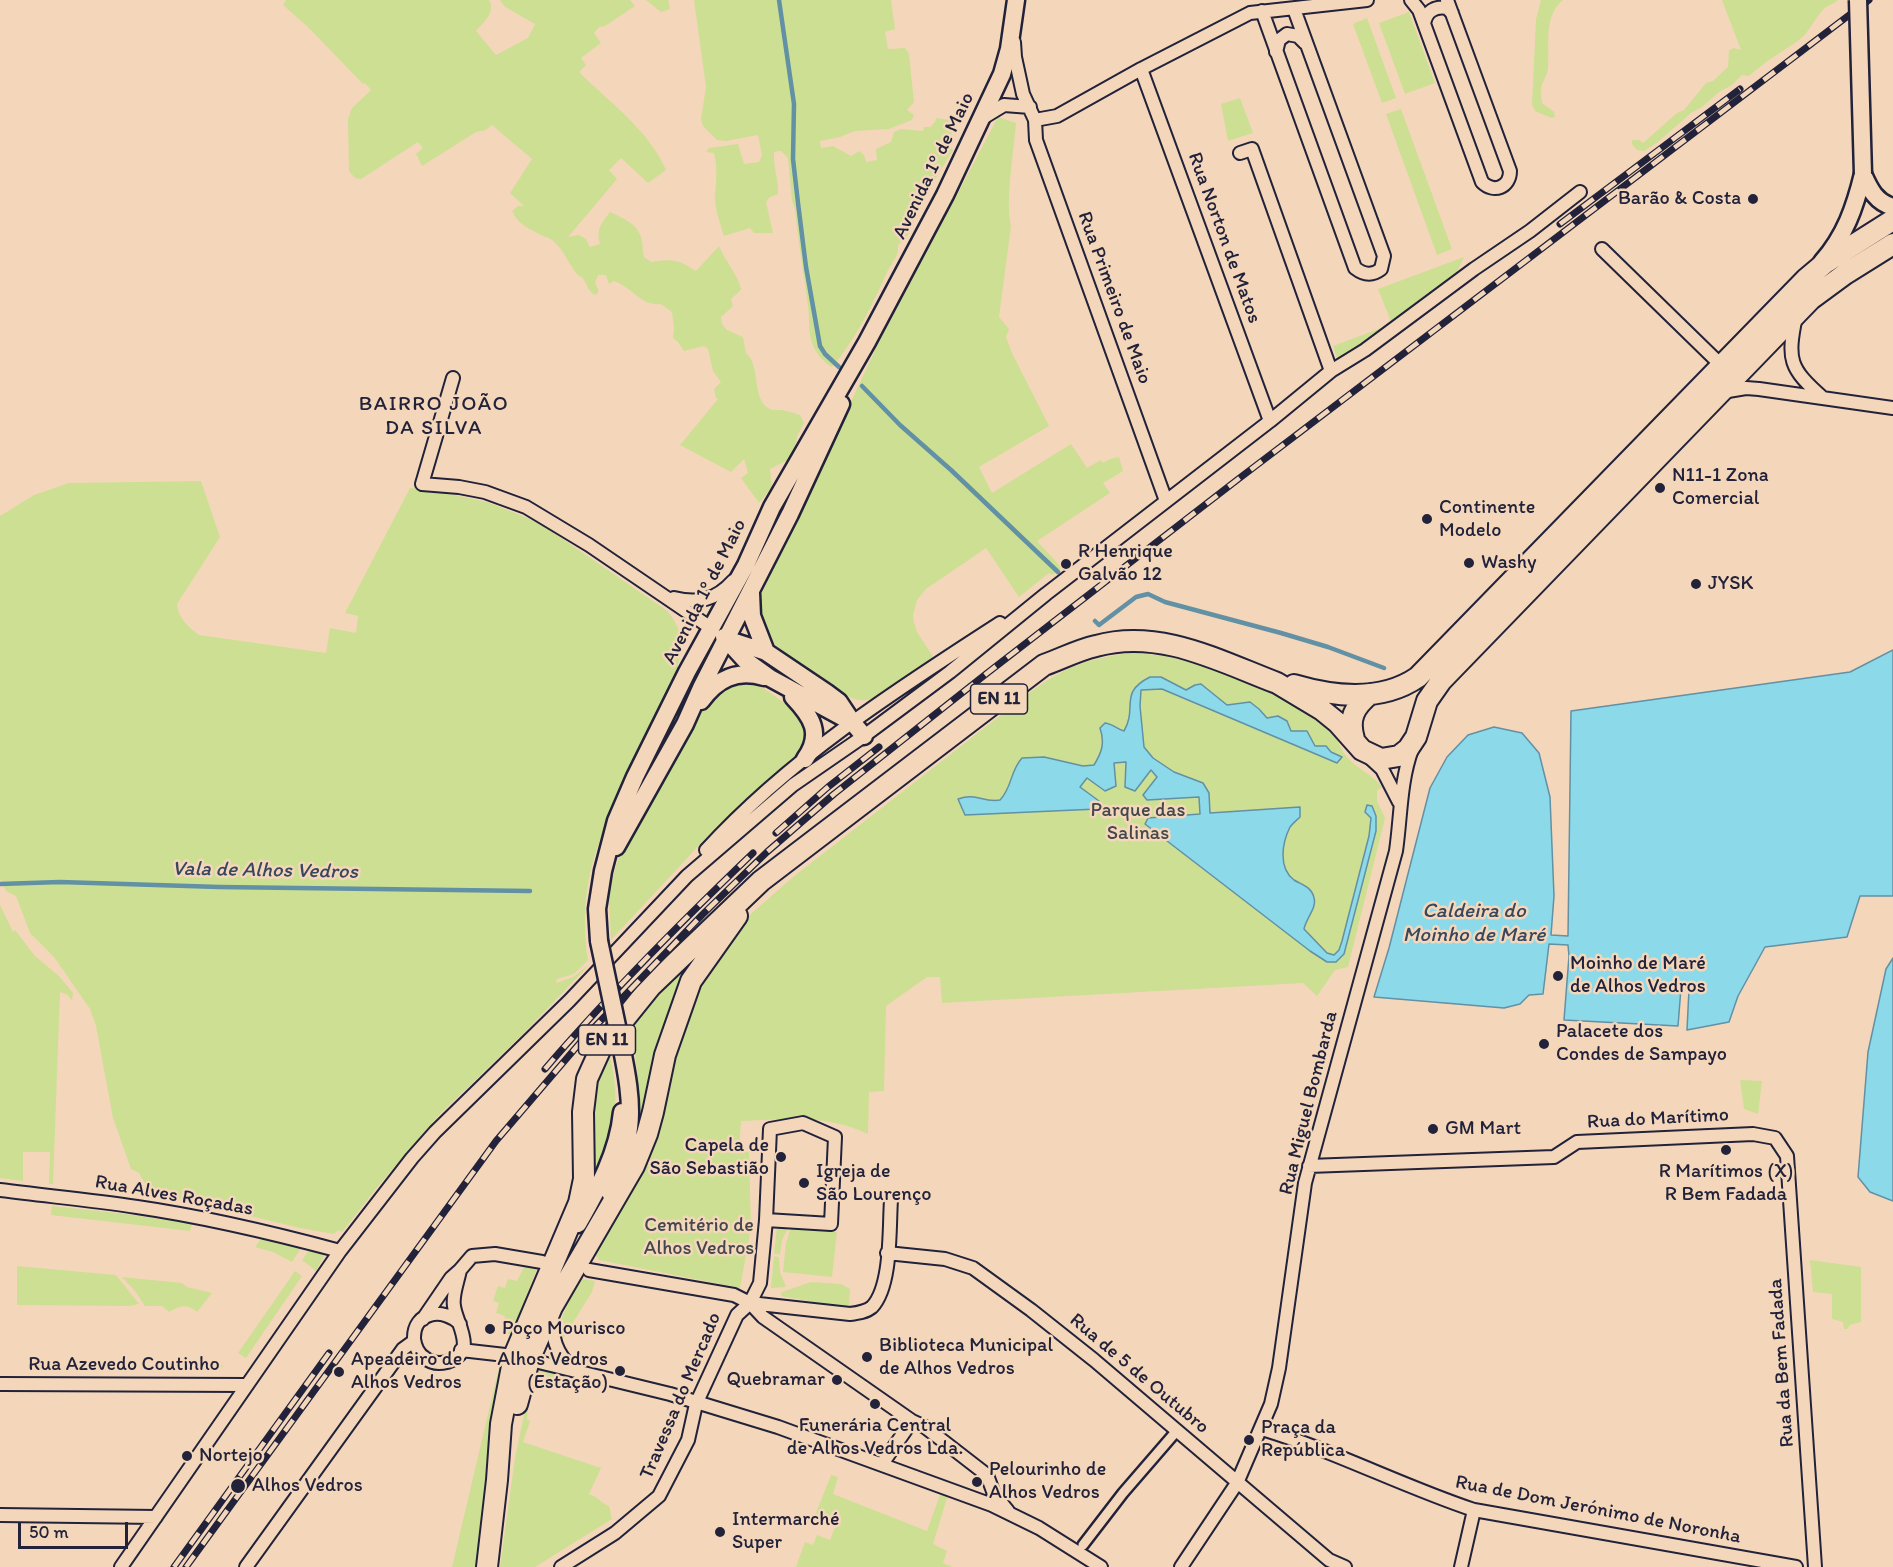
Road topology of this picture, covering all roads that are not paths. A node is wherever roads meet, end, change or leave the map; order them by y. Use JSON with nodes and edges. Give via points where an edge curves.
{"nodes":[{"id":1,"x":1016,"y":0,"type":"edge"},
{"id":2,"x":1367,"y":0,"type":"edge"},
{"id":3,"x":1411,"y":0,"type":"edge"},
{"id":4,"x":1448,"y":0,"type":"edge"},
{"id":5,"x":1858,"y":0,"type":"edge"},
{"id":6,"x":1294,"y":9,"type":"junction"},
{"id":7,"x":1262,"y":11,"type":"junction"},
{"id":8,"x":1452,"y":13,"type":"junction"},
{"id":9,"x":1013,"y":22,"type":"junction"},
{"id":10,"x":1424,"y":24,"type":"junction"},
{"id":11,"x":1305,"y":44,"type":"junction"},
{"id":12,"x":1276,"y":52,"type":"junction"},
{"id":13,"x":1141,"y":69,"type":"junction"},
{"id":14,"x":1030,"y":107,"type":"junction"},
{"id":15,"x":981,"y":119,"type":"junction"},
{"id":16,"x":1035,"y":120,"type":"junction"},
{"id":17,"x":1240,"y":153,"type":"dead end"},
{"id":18,"x":1863,"y":174,"type":"junction"},
{"id":19,"x":1580,"y":192,"type":"dead end"},
{"id":20,"x":1893,"y":207,"type":"edge"},
{"id":21,"x":1893,"y":220,"type":"edge"},
{"id":22,"x":1893,"y":244,"type":"edge"},
{"id":23,"x":1602,"y":249,"type":"dead end"},
{"id":24,"x":1806,"y":279,"type":"junction"},
{"id":25,"x":1796,"y":314,"type":"junction"},
{"id":26,"x":867,"y":342,"type":"junction"},
{"id":27,"x":1720,"y":365,"type":"junction"},
{"id":28,"x":1331,"y":371,"type":"junction"},
{"id":29,"x":453,"y":378,"type":"dead end"},
{"id":30,"x":1721,"y":392,"type":"junction"},
{"id":31,"x":1822,"y":398,"type":"junction"},
{"id":32,"x":1893,"y":408,"type":"edge"},
{"id":33,"x":1270,"y":421,"type":"junction"},
{"id":34,"x":1166,"y":501,"type":"junction"},
{"id":35,"x":746,"y":565,"type":"junction"},
{"id":36,"x":751,"y":591,"type":"junction"},
{"id":37,"x":1046,"y":594,"type":"junction"},
{"id":38,"x":664,"y":595,"type":"junction"},
{"id":39,"x":711,"y":628,"type":"junction"},
{"id":40,"x":726,"y":639,"type":"junction"},
{"id":41,"x":766,"y":652,"type":"junction"},
{"id":42,"x":777,"y":683,"type":"junction"},
{"id":43,"x":1277,"y":683,"type":"junction"},
{"id":44,"x":1375,"y":692,"type":"junction"},
{"id":45,"x":853,"y":723,"type":"junction"},
{"id":46,"x":685,"y":724,"type":"junction"},
{"id":47,"x":1418,"y":731,"type":"junction"},
{"id":48,"x":864,"y":736,"type":"junction"},
{"id":49,"x":1358,"y":745,"type":"junction"},
{"id":50,"x":804,"y":759,"type":"junction"},
{"id":51,"x":1400,"y":802,"type":"junction"},
{"id":52,"x":603,"y":871,"type":"junction"},
{"id":53,"x":761,"y":881,"type":"junction"},
{"id":54,"x":658,"y":905,"type":"junction"},
{"id":55,"x":627,"y":1073,"type":"junction"},
{"id":56,"x":1787,"y":1156,"type":"joint"},
{"id":57,"x":1309,"y":1166,"type":"junction"},
{"id":58,"x":0,"y":1190,"type":"edge"},
{"id":59,"x":891,"y":1200,"type":"dead end"},
{"id":60,"x":766,"y":1220,"type":"junction"},
{"id":61,"x":593,"y":1234,"type":"junction"},
{"id":62,"x":340,"y":1251,"type":"junction"},
{"id":63,"x":887,"y":1253,"type":"junction"},
{"id":64,"x":550,"y":1257,"type":"junction"},
{"id":65,"x":460,"y":1270,"type":"junction"},
{"id":66,"x":589,"y":1270,"type":"dead end"},
{"id":67,"x":750,"y":1303,"type":"junction"},
{"id":68,"x":552,"y":1307,"type":"junction"},
{"id":69,"x":423,"y":1318,"type":"junction"},
{"id":70,"x":460,"y":1324,"type":"junction"},
{"id":71,"x":414,"y":1341,"type":"junction"},
{"id":72,"x":461,"y":1350,"type":"junction"},
{"id":73,"x":522,"y":1358,"type":"junction"},
{"id":74,"x":574,"y":1371,"type":"junction"},
{"id":75,"x":0,"y":1384,"type":"edge"},
{"id":76,"x":247,"y":1385,"type":"junction"},
{"id":77,"x":696,"y":1404,"type":"junction"},
{"id":78,"x":912,"y":1420,"type":"junction"},
{"id":79,"x":1262,"y":1429,"type":"junction"},
{"id":80,"x":1174,"y":1434,"type":"dead end"},
{"id":81,"x":882,"y":1464,"type":"junction"},
{"id":82,"x":1238,"y":1483,"type":"junction"},
{"id":83,"x":1474,"y":1510,"type":"junction"},
{"id":84,"x":0,"y":1515,"type":"edge"},
{"id":85,"x":1011,"y":1515,"type":"junction"},
{"id":86,"x":156,"y":1516,"type":"junction"},
{"id":87,"x":1083,"y":1545,"type":"dead end"},
{"id":88,"x":1758,"y":1564,"type":"edge"},
{"id":89,"x":564,"y":1566,"type":"edge"},
{"id":90,"x":121,"y":1567,"type":"edge"},
{"id":91,"x":246,"y":1567,"type":"edge"},
{"id":92,"x":487,"y":1567,"type":"edge"},
{"id":93,"x":1101,"y":1567,"type":"edge"},
{"id":94,"x":1181,"y":1567,"type":"edge"},
{"id":95,"x":1345,"y":1567,"type":"edge"},
{"id":96,"x":1461,"y":1567,"type":"edge"},
{"id":97,"x":1796,"y":1567,"type":"edge"},
{"id":98,"x":1815,"y":1567,"type":"edge"}],
"edges":[{"from":1,"to":9,"type":"main road","name":"Avenida 1º de Maio"},
{"from":2,"to":6,"type":"street"},
{"from":3,"to":10,"type":"street"},
{"from":4,"to":8,"type":"street"},
{"from":5,"to":18,"type":"main road","bridge":true},
{"from":6,"to":7,"type":"street"},
{"from":6,"to":11,"type":"street"},
{"from":7,"to":12,"type":"street"},
{"from":7,"to":13,"type":"street","via":[[1240,17]]},
{"from":8,"to":10,"type":"street","via":[[1447,8],[1435,8]]},
{"from":8,"to":10,"type":"street","via":[[1510,171],[1510,178],[1500,188],[1482,183]]},
{"from":9,"to":14,"type":"street","name":"Rua Primeiro de Maio","via":[[1015,57]]},
{"from":9,"to":15,"type":"main road","name":"Avenida 1º de Maio","via":[[1002,74]]},
{"from":11,"to":12,"type":"street","via":[[1298,36],[1287,34],[1279,40]]},
{"from":11,"to":12,"type":"street","via":[[1384,256],[1381,269],[1370,275],[1355,268]]},
{"from":13,"to":16,"type":"street","via":[[1057,116]]},
{"from":13,"to":33,"type":"street","name":"Rua Norton de Matos"},
{"from":14,"to":15,"type":"street","via":[[1004,105]]},
{"from":14,"to":16,"type":"street","name":"Rua Primeiro de Maio"},
{"from":15,"to":26,"type":"main road","name":"Avenida 1º de Maio"},
{"from":16,"to":34,"type":"street","name":"Rua Primeiro de Maio","via":[[1036,140]]},
{"from":17,"to":28,"type":"street","via":[[1252,149]]},
{"from":18,"to":20,"type":"main road","via":[[1878,200]]},
{"from":18,"to":24,"type":"main road","via":[[1847,227]]},
{"from":19,"to":28,"type":"street"},
{"from":21,"to":24,"type":"main road"},
{"from":22,"to":25,"type":"main road","via":[[1822,290]]},
{"from":23,"to":27,"type":"street"},
{"from":24,"to":27,"type":"main road"},
{"from":25,"to":30,"type":"main road"},
{"from":25,"to":31,"type":"street","via":[[1790,347],[1795,369]]},
{"from":26,"to":35,"type":"main road","name":"Avenida 1º de Maio","via":[[772,507]]},
{"from":26,"to":36,"type":"main road","name":"Avenida 1º de Maio","via":[[824,444]]},
{"from":27,"to":44,"type":"main road","via":[[1428,668],[1404,686]]},
{"from":28,"to":33,"type":"street"},
{"from":29,"to":38,"type":"street","via":[[422,484],[484,492],[526,507]]},
{"from":30,"to":31,"type":"street","via":[[1746,388]]},
{"from":30,"to":47,"type":"main road","via":[[1441,681],[1427,700]]},
{"from":31,"to":32,"type":"street"},
{"from":33,"to":34,"type":"street"},
{"from":34,"to":37,"type":"street"},
{"from":35,"to":38,"type":"street","via":[[717,596],[700,602]]},
{"from":35,"to":39,"type":"main road","name":"Avenida 1º de Maio"},
{"from":36,"to":40,"type":"main road","name":"Avenida 1º de Maio"},
{"from":36,"to":41,"type":"main road","via":[[752,616]]},
{"from":37,"to":45,"type":"street"},
{"from":37,"to":48,"type":"street"},
{"from":38,"to":39,"type":"street"},
{"from":39,"to":40,"type":"main road"},
{"from":39,"to":52,"type":"main road","name":"Avenida 1º de Maio","via":[[635,777],[616,821]]},
{"from":40,"to":41,"type":"main road"},
{"from":40,"to":42,"type":"main road","via":[[745,660]]},
{"from":40,"to":46,"type":"main road","name":"Avenida 1º de Maio"},
{"from":41,"to":45,"type":"main road","via":[[839,702]]},
{"from":42,"to":45,"type":"main road"},
{"from":42,"to":46,"type":"main road","via":[[749,674],[721,680]]},
{"from":42,"to":50,"type":"main road","via":[[804,708],[813,725],[813,743]]},
{"from":43,"to":44,"type":"main road","via":[[1347,696]]},
{"from":43,"to":49,"type":"main road","via":[[1322,710]]},
{"from":43,"to":53,"type":"main road","number":"EN 11","via":[[1186,648],[1136,640],[1097,645],[1044,665]]},
{"from":44,"to":47,"type":"main road","via":[[1407,698],[1414,706]]},
{"from":44,"to":49,"type":"main road","via":[[1352,713],[1351,728]]},
{"from":45,"to":48,"type":"main road"},
{"from":45,"to":50,"type":"street"},
{"from":46,"to":52,"type":"main road","name":"Avenida 1º de Maio"},
{"from":47,"to":49,"type":"main road","via":[[1408,749],[1390,758],[1381,759]]},
{"from":47,"to":51,"type":"street","name":"Rua Miguel Bombarda","via":[[1406,764]]},
{"from":48,"to":54,"type":"street","via":[[793,785]]},
{"from":49,"to":51,"type":"street","via":[[1382,769]]},
{"from":50,"to":54,"type":"street","via":[[735,819]]},
{"from":51,"to":57,"type":"street","name":"Rua Miguel Bombarda","via":[[1396,850]]},
{"from":52,"to":55,"type":"main road","name":"Avenida 1º de Maio","bridge":true,"via":[[597,909],[599,941]]},
{"from":53,"to":61,"type":"main road","number":"EN 11","via":[[691,981],[665,1054],[647,1134],[622,1189]]},
{"from":53,"to":64,"type":"main road","number":"EN 11","via":[[651,986],[601,1048],[587,1079],[583,1112],[584,1179],[579,1203]]},
{"from":54,"to":62,"type":"street","via":[[569,1001],[435,1132]]},
{"from":55,"to":61,"type":"main road","via":[[631,1126],[627,1150]]},
{"from":55,"to":64,"type":"main road","via":[[622,1119],[612,1155],[590,1203]]},
{"from":56,"to":57,"type":"street","name":"Rua do Marítimo","via":[[1775,1138],[1753,1134],[1577,1142],[1554,1157]]},
{"from":56,"to":98,"type":"street","name":"Rua da Bem Fadada"},
{"from":57,"to":79,"type":"street","name":"Rua Miguel Bombarda","via":[[1277,1381]]},
{"from":58,"to":62,"type":"street","name":"Rua Alves Roçadas","via":[[187,1215]]},
{"from":59,"to":63,"type":"street"},
{"from":60,"to":60,"type":"street","name":"Travessa do Mercado","via":[[770,1129],[803,1123],[835,1137],[831,1224]]},
{"from":60,"to":67,"type":"street","name":"Travessa do Mercado","via":[[760,1283]]},
{"from":61,"to":68,"type":"main road","number":"EN 11"},
{"from":62,"to":76,"type":"street"},
{"from":63,"to":67,"type":"street","via":[[881,1293],[872,1307],[861,1313]]},
{"from":63,"to":82,"type":"street","name":"Rua de 5 de Outubro","via":[[945,1259],[973,1268],[1094,1360]]},
{"from":64,"to":65,"type":"street","via":[[472,1256]]},
{"from":64,"to":73,"type":"main road","number":"EN 11"},
{"from":65,"to":69,"type":"street","via":[[450,1278]]},
{"from":65,"to":70,"type":"street","via":[[454,1306]]},
{"from":66,"to":67,"type":"street","via":[[734,1295]]},
{"from":67,"to":77,"type":"street","name":"Travessa do Mercado","via":[[737,1315]]},
{"from":67,"to":78,"type":"street","via":[[763,1317]]},
{"from":68,"to":73,"type":"main road","number":"EN 11"},
{"from":68,"to":74,"type":"street","via":[[554,1342]]},
{"from":69,"to":70,"type":"street","via":[[438,1312]]},
{"from":69,"to":71,"type":"street","via":[[417,1325]]},
{"from":70,"to":72,"type":"street","via":[[464,1340]]},
{"from":71,"to":72,"type":"street","via":[[421,1356],[435,1363],[451,1360]]},
{"from":71,"to":91,"type":"street","via":[[403,1349]]},
{"from":72,"to":73,"type":"street"},
{"from":73,"to":74,"type":"street"},
{"from":73,"to":92,"type":"main road","number":"EN 11","via":[[497,1480]]},
{"from":74,"to":77,"type":"street"},
{"from":75,"to":76,"type":"street","name":"Rua Azevedo Coutinho"},
{"from":76,"to":86,"type":"street"},
{"from":77,"to":81,"type":"street","via":[[778,1427]]},
{"from":77,"to":89,"type":"street","name":"Travessa do Mercado","via":[[688,1440],[659,1496],[615,1533]]},
{"from":78,"to":81,"type":"street"},
{"from":78,"to":85,"type":"street","via":[[987,1475],[994,1494]]},
{"from":79,"to":82,"type":"street","name":"Rua Miguel Bombarda"},
{"from":79,"to":83,"type":"street","name":"Rua de Dom Jerónimo de Noronha"},
{"from":80,"to":87,"type":"street"},
{"from":81,"to":85,"type":"street"},
{"from":82,"to":94,"type":"street","name":"Rua Miguel Bombarda"},
{"from":82,"to":95,"type":"street","name":"Rua de 5 de Outubro","via":[[1329,1560]]},
{"from":83,"to":88,"type":"street","name":"Rua de Dom Jerónimo de Noronha"},
{"from":83,"to":96,"type":"street"},
{"from":84,"to":86,"type":"street"},
{"from":85,"to":93,"type":"street"},
{"from":86,"to":90,"type":"street"},
{"from":88,"to":97,"type":"street","name":"Rua de Dom Jerónimo de Noronha"}]}
